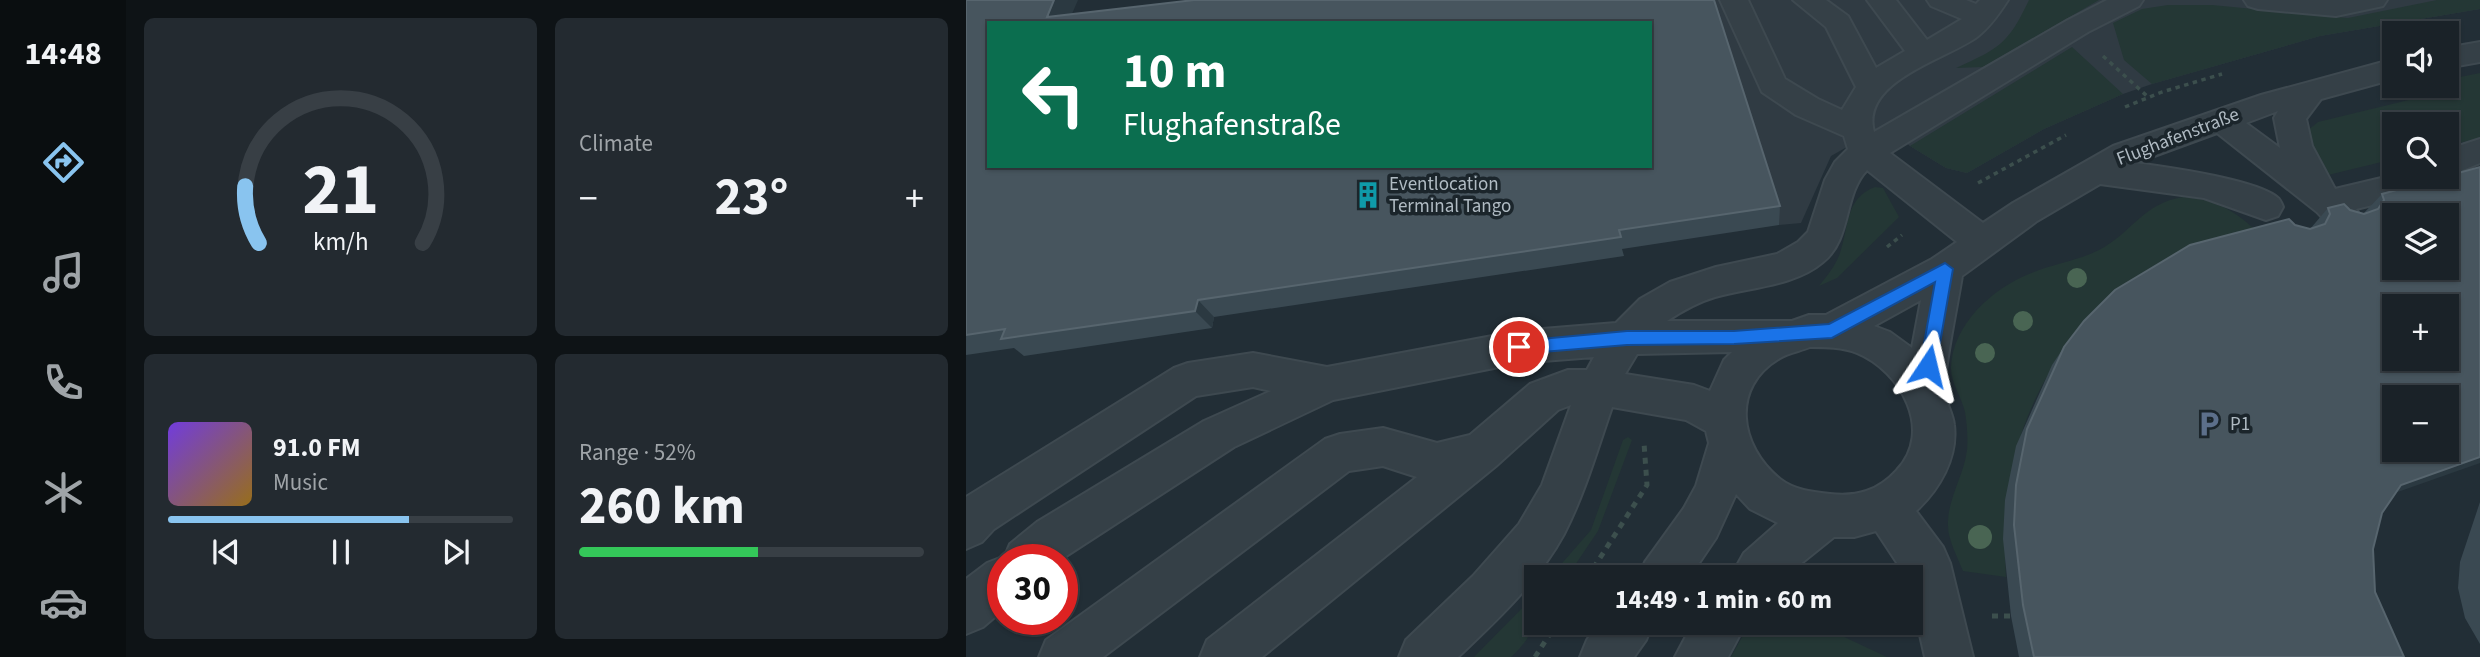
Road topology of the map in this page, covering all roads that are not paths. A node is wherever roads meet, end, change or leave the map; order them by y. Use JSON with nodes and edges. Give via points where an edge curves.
{"nodes":[{"id":1,"x":1734,"y":0,"type":"edge"},
{"id":2,"x":1807,"y":0,"type":"edge"},
{"id":3,"x":1881,"y":0,"type":"edge"},
{"id":4,"x":1941,"y":0,"type":"edge"},
{"id":5,"x":2129,"y":0,"type":"edge"},
{"id":6,"x":2258,"y":0,"type":"edge"},
{"id":7,"x":2373,"y":0,"type":"edge"},
{"id":8,"x":1991,"y":4,"type":"edge"},
{"id":9,"x":2480,"y":52,"type":"edge"},
{"id":10,"x":1922,"y":54,"type":"junction"},
{"id":11,"x":2459,"y":56,"type":"edge"},
{"id":12,"x":2382,"y":72,"type":"edge"},
{"id":13,"x":1871,"y":87,"type":"junction"},
{"id":14,"x":2311,"y":92,"type":"junction"},
{"id":15,"x":2221,"y":120,"type":"junction"},
{"id":16,"x":1861,"y":140,"type":"junction"},
{"id":17,"x":2480,"y":150,"type":"edge"},
{"id":18,"x":2459,"y":158,"type":"edge"},
{"id":19,"x":2095,"y":170,"type":"junction"},
{"id":20,"x":2399,"y":189,"type":"edge"},
{"id":21,"x":2266,"y":206,"type":"junction"},
{"id":22,"x":2337,"y":211,"type":"junction"},
{"id":23,"x":2291,"y":233,"type":"edge"},
{"id":24,"x":1982,"y":242,"type":"junction"},
{"id":25,"x":1945,"y":269,"type":"junction"},
{"id":26,"x":1832,"y":331,"type":"junction"},
{"id":27,"x":1787,"y":335,"type":"junction"},
{"id":28,"x":1627,"y":338,"type":"junction"},
{"id":29,"x":1328,"y":384,"type":"junction"},
{"id":30,"x":1599,"y":387,"type":"junction"},
{"id":31,"x":1924,"y":390,"type":"junction"},
{"id":32,"x":1725,"y":433,"type":"junction"},
{"id":33,"x":1481,"y":452,"type":"junction"},
{"id":34,"x":1886,"y":508,"type":"junction"},
{"id":35,"x":1824,"y":518,"type":"junction"},
{"id":36,"x":966,"y":527,"type":"edge"},
{"id":37,"x":1045,"y":544,"type":"edge"},
{"id":38,"x":1670,"y":565,"type":"edge"},
{"id":39,"x":1761,"y":565,"type":"edge"},
{"id":40,"x":987,"y":592,"type":"edge"},
{"id":41,"x":966,"y":610,"type":"edge"},
{"id":42,"x":1620,"y":635,"type":"edge"},
{"id":43,"x":1714,"y":635,"type":"edge"},
{"id":44,"x":1063,"y":657,"type":"edge"},
{"id":45,"x":1224,"y":657,"type":"edge"},
{"id":46,"x":1423,"y":657,"type":"edge"},
{"id":47,"x":1604,"y":657,"type":"edge"},
{"id":48,"x":1699,"y":657,"type":"edge"},
{"id":49,"x":1949,"y":657,"type":"edge"}],
"edges":[{"from":1,"to":16,"type":"street","via":[[1773,85]]},
{"from":2,"to":13,"type":"street","via":[[1838,22]]},
{"from":3,"to":10,"type":"street"},
{"from":4,"to":8,"type":"street"},
{"from":5,"to":16,"type":"street"},
{"from":6,"to":7,"type":"street","via":[[2336,7]]},
{"from":8,"to":10,"type":"street","via":[[1966,31]]},
{"from":9,"to":11,"type":"street"},
{"from":10,"to":13,"type":"street"},
{"from":12,"to":14,"type":"street","name":"Flughafenstraße"},
{"from":13,"to":16,"type":"street","via":[[1856,112]]},
{"from":14,"to":15,"type":"street","name":"Flughafenstraße"},
{"from":14,"to":22,"type":"street","via":[[2290,118],[2291,136],[2298,156]]},
{"from":15,"to":19,"type":"street","name":"Flughafenstraße","via":[[2125,154]]},
{"from":15,"to":21,"type":"street","via":[[2216,130],[2221,149]]},
{"from":15,"to":22,"type":"street"},
{"from":16,"to":24,"type":"street"},
{"from":16,"to":28,"type":"street","via":[[1814,250],[1791,265],[1706,284],[1661,303]]},
{"from":17,"to":18,"type":"street"},
{"from":19,"to":21,"type":"street","via":[[2213,187]]},
{"from":19,"to":24,"type":"street","name":"Flughafenstraße"},
{"from":20,"to":22,"type":"street"},
{"from":21,"to":23,"type":"street"},
{"from":24,"to":25,"type":"street","name":"Flughafenstraße"},
{"from":25,"to":26,"type":"street","name":"Flughafenstraße"},
{"from":25,"to":31,"type":"street","name":"Flughafenstraße"},
{"from":26,"to":27,"type":"street","name":"Flughafenstraße"},
{"from":26,"to":31,"type":"street","name":"Flughafenstraße","via":[[1854,335],[1885,350]]},
{"from":27,"to":28,"type":"street"},
{"from":27,"to":32,"type":"street","name":"Flughafenstraße","via":[[1747,359],[1734,376],[1725,398]]},
{"from":28,"to":29,"type":"street","via":[[1519,347]]},
{"from":28,"to":30,"type":"street"},
{"from":29,"to":36,"type":"street","via":[[1253,370],[1188,380],[978,514]]},
{"from":29,"to":37,"type":"street","via":[[1219,433]]},
{"from":30,"to":32,"type":"street","via":[[1695,403]]},
{"from":30,"to":33,"type":"street","via":[[1568,388],[1544,397]]},
{"from":30,"to":46,"type":"street","via":[[1547,520],[1498,586]]},
{"from":31,"to":34,"type":"street","name":"Flughafenstraße","via":[[1932,411],[1931,455],[1922,475]]},
{"from":32,"to":35,"type":"street","name":"Flughafenstraße","via":[[1742,473],[1763,495],[1792,510]]},
{"from":32,"to":38,"type":"street","name":"Flughafenstraße","via":[[1716,491]]},
{"from":33,"to":44,"type":"street","via":[[1437,463],[1384,447],[1340,453]]},
{"from":33,"to":45,"type":"street"},
{"from":34,"to":35,"type":"street","name":"Flughafenstraße","via":[[1856,517]]},
{"from":34,"to":49,"type":"street","via":[[1927,563]]},
{"from":35,"to":39,"type":"street"},
{"from":40,"to":41,"type":"street"},
{"from":42,"to":47,"type":"street"},
{"from":43,"to":48,"type":"street"}]}
